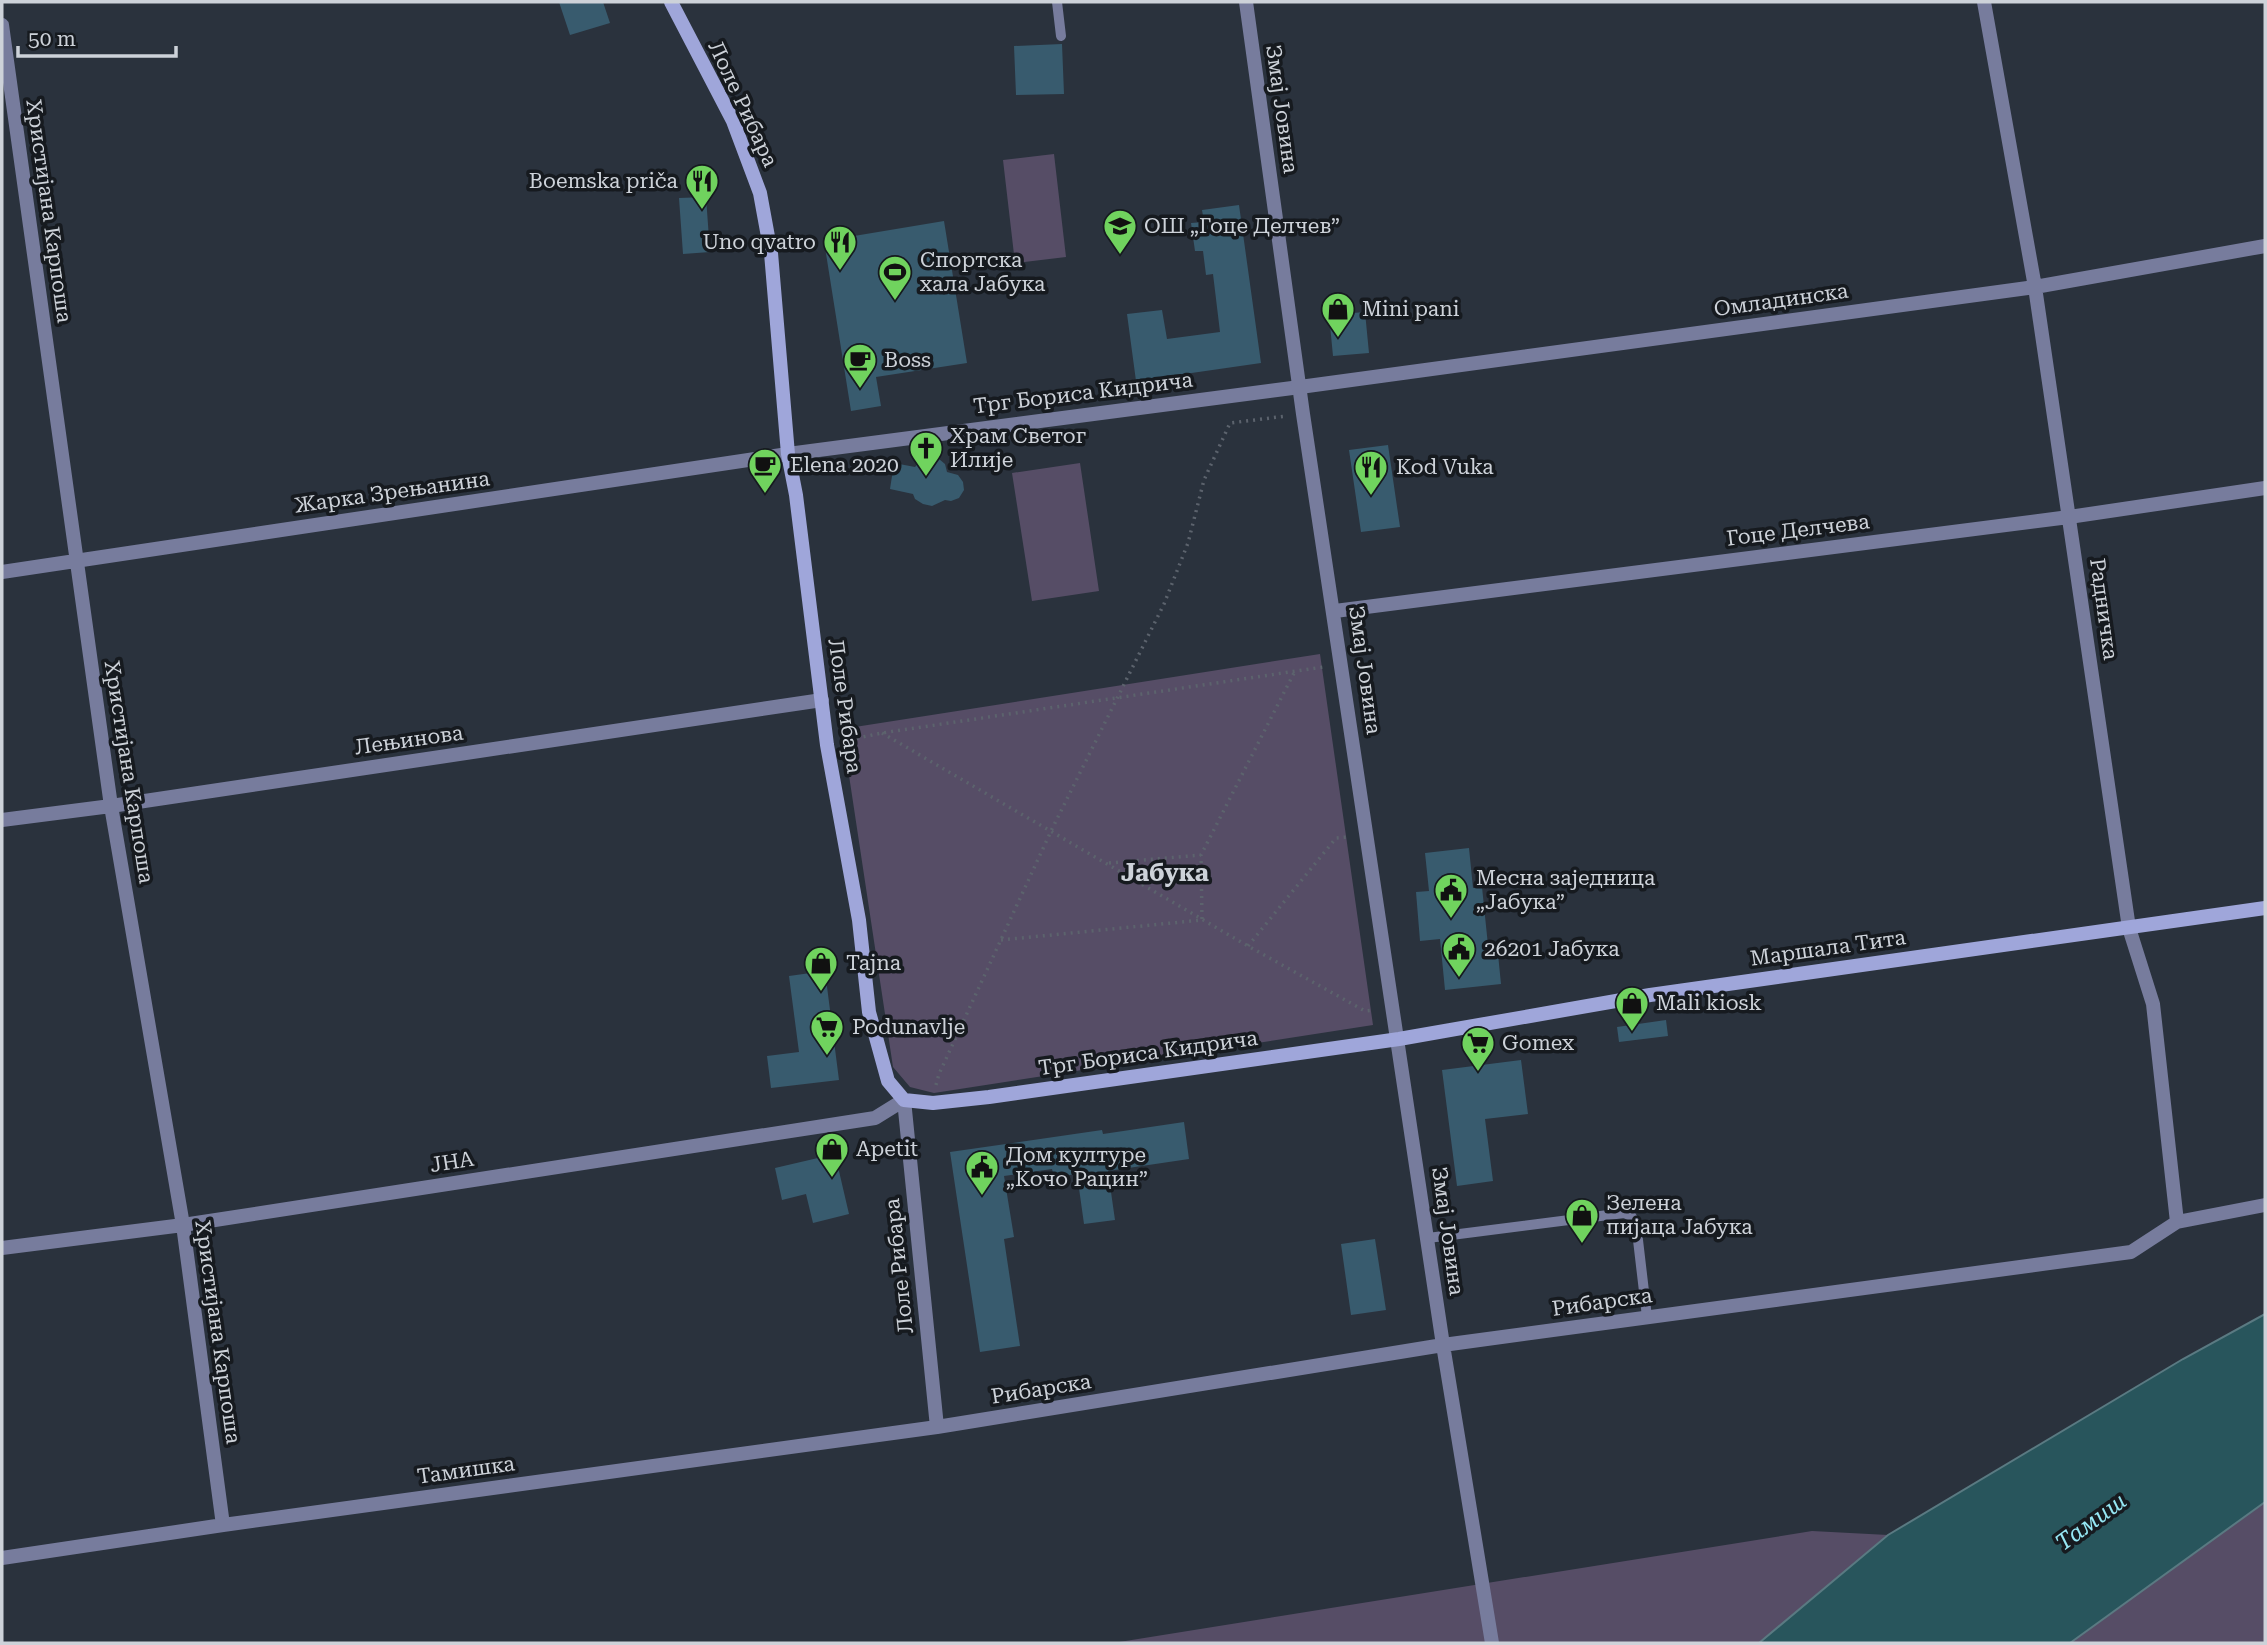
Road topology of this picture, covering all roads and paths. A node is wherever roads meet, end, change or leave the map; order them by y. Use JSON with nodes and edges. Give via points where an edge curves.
{"nodes":[{"id":1,"x":672,"y":2,"type":"edge"},
{"id":2,"x":1057,"y":2,"type":"edge"},
{"id":3,"x":1246,"y":2,"type":"edge"},
{"id":4,"x":1984,"y":2,"type":"edge"},
{"id":5,"x":2,"y":24,"type":"edge"},
{"id":6,"x":1061,"y":36,"type":"dead end"},
{"id":7,"x":2265,"y":246,"type":"edge"},
{"id":8,"x":2035,"y":287,"type":"junction"},
{"id":9,"x":1300,"y":387,"type":"junction"},
{"id":10,"x":1303,"y":414,"type":"junction"},
{"id":11,"x":788,"y":454,"type":"junction"},
{"id":12,"x":2265,"y":488,"type":"edge"},
{"id":13,"x":2069,"y":517,"type":"junction"},
{"id":14,"x":76,"y":560,"type":"junction"},
{"id":15,"x":2,"y":572,"type":"edge"},
{"id":16,"x":1335,"y":611,"type":"junction"},
{"id":17,"x":1343,"y":665,"type":"junction"},
{"id":18,"x":1295,"y":671,"type":"junction"},
{"id":19,"x":1117,"y":698,"type":"junction"},
{"id":20,"x":821,"y":700,"type":"junction"},
{"id":21,"x":882,"y":733,"type":"junction"},
{"id":22,"x":827,"y":745,"type":"junction"},
{"id":23,"x":111,"y":806,"type":"junction"},
{"id":24,"x":2,"y":820,"type":"edge"},
{"id":25,"x":1051,"y":832,"type":"junction"},
{"id":26,"x":1367,"y":834,"type":"junction"},
{"id":27,"x":1200,"y":855,"type":"junction"},
{"id":28,"x":1106,"y":864,"type":"junction"},
{"id":29,"x":2265,"y":908,"type":"edge"},
{"id":30,"x":1202,"y":920,"type":"junction"},
{"id":31,"x":2129,"y":928,"type":"junction"},
{"id":32,"x":1001,"y":940,"type":"junction"},
{"id":33,"x":1248,"y":946,"type":"junction"},
{"id":34,"x":1394,"y":1007,"type":"junction"},
{"id":35,"x":1399,"y":1039,"type":"junction"},
{"id":36,"x":904,"y":1100,"type":"junction"},
{"id":37,"x":933,"y":1103,"type":"junction"},
{"id":38,"x":2265,"y":1205,"type":"edge"},
{"id":39,"x":2178,"y":1222,"type":"junction"},
{"id":40,"x":183,"y":1224,"type":"junction"},
{"id":41,"x":1427,"y":1238,"type":"junction"},
{"id":42,"x":2,"y":1248,"type":"edge"},
{"id":43,"x":1647,"y":1317,"type":"junction"},
{"id":44,"x":1443,"y":1345,"type":"junction"},
{"id":45,"x":937,"y":1427,"type":"junction"},
{"id":46,"x":223,"y":1525,"type":"junction"},
{"id":47,"x":2,"y":1558,"type":"edge"},
{"id":48,"x":1492,"y":1643,"type":"edge"}],
"edges":[{"from":1,"to":11,"type":"main road","name":"Лоле Рибара","via":[[733,121],[760,193],[771,253]]},
{"from":2,"to":6,"type":"lane"},
{"from":3,"to":9,"type":"street","name":"Змај Јовина"},
{"from":4,"to":8,"type":"street","name":"Радничка"},
{"from":5,"to":14,"type":"street","name":"Христијана Карпоша"},
{"from":7,"to":8,"type":"street","name":"Омладинска"},
{"from":8,"to":9,"type":"street","name":"Омладинска"},
{"from":8,"to":13,"type":"street","name":"Радничка"},
{"from":9,"to":10,"type":"street","name":"Змај Јовина"},
{"from":9,"to":11,"type":"street","name":"Трг Бориса Кидрича"},
{"from":10,"to":16,"type":"street","name":"Змај Јовина"},
{"from":10,"to":19,"type":"path","via":[[1230,423],[1204,480],[1188,543],[1164,604]]},
{"from":11,"to":14,"type":"street","name":"Жарка Зрењанина"},
{"from":11,"to":20,"type":"main road","name":"Лоле Рибара"},
{"from":12,"to":13,"type":"street","name":"Гоце Делчева"},
{"from":13,"to":16,"type":"street","name":"Гоце Делчева"},
{"from":13,"to":31,"type":"street","name":"Радничка"},
{"from":14,"to":15,"type":"street","name":"Жарка Зрењанина"},
{"from":14,"to":23,"type":"street","name":"Христијана Карпоша"},
{"from":16,"to":17,"type":"street","name":"Змај Јовина"},
{"from":17,"to":18,"type":"path"},
{"from":17,"to":26,"type":"street","name":"Змај Јовина"},
{"from":18,"to":19,"type":"path"},
{"from":18,"to":27,"type":"path"},
{"from":19,"to":21,"type":"path"},
{"from":19,"to":25,"type":"path"},
{"from":20,"to":22,"type":"main road","name":"Лоле Рибара"},
{"from":20,"to":23,"type":"street","name":"Лењинова"},
{"from":21,"to":22,"type":"path"},
{"from":21,"to":25,"type":"path"},
{"from":22,"to":36,"type":"main road","name":"Лоле Рибара","via":[[859,920],[869,1012],[888,1082]]},
{"from":23,"to":24,"type":"street","name":"Лењинова"},
{"from":23,"to":40,"type":"street","name":"Христијана Карпоша"},
{"from":25,"to":28,"type":"path"},
{"from":25,"to":32,"type":"path"},
{"from":26,"to":33,"type":"path","via":[[1336,838]]},
{"from":26,"to":34,"type":"street","name":"Змај Јовина"},
{"from":27,"to":28,"type":"path"},
{"from":27,"to":30,"type":"path"},
{"from":28,"to":30,"type":"path"},
{"from":29,"to":31,"type":"main road","name":"Маршала Тита"},
{"from":30,"to":32,"type":"path"},
{"from":30,"to":33,"type":"path"},
{"from":31,"to":35,"type":"main road","name":"Маршала Тита","via":[[1650,995]]},
{"from":31,"to":39,"type":"street","name":"Радничка","via":[[2153,1004]]},
{"from":32,"to":37,"type":"path","via":[[939,1073]]},
{"from":33,"to":34,"type":"path","via":[[1365,1011]]},
{"from":34,"to":35,"type":"street","name":"Змај Јовина"},
{"from":35,"to":37,"type":"main road","name":"Трг Бориса Кидрича"},
{"from":35,"to":41,"type":"street","name":"Змај Јовина"},
{"from":36,"to":37,"type":"main road","name":"Трг Бориса Кидрича"},
{"from":36,"to":40,"type":"street","name":"ЈНА","via":[[875,1118]]},
{"from":36,"to":45,"type":"street","name":"Лоле Рибара"},
{"from":38,"to":39,"type":"street","name":"Рибарска"},
{"from":39,"to":43,"type":"street","name":"Рибарска","via":[[2131,1252]]},
{"from":40,"to":42,"type":"street","name":"ЈНА"},
{"from":40,"to":46,"type":"street","name":"Христијана Карпоша"},
{"from":41,"to":43,"type":"lane","via":[[1624,1213],[1636,1223]]},
{"from":41,"to":44,"type":"street","name":"Змај Јовина"},
{"from":43,"to":44,"type":"street","name":"Рибарска"},
{"from":44,"to":45,"type":"street","name":"Рибарска"},
{"from":44,"to":48,"type":"street","name":"Змај Јовина"},
{"from":45,"to":46,"type":"street","name":"Тамишка"},
{"from":46,"to":47,"type":"street","name":"Тамишка"}]}
